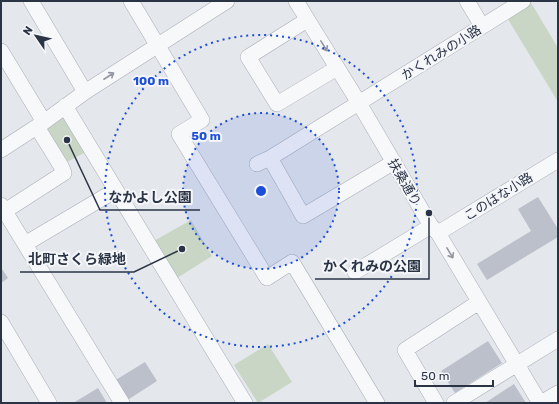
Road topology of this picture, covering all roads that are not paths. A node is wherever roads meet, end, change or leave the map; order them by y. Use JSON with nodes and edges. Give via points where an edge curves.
{"nodes":[{"id":1,"x":31,"y":1,"type":"edge"},
{"id":2,"x":131,"y":1,"type":"edge"},
{"id":3,"x":296,"y":1,"type":"edge"},
{"id":4,"x":467,"y":1,"type":"edge"},
{"id":5,"x":523,"y":1,"type":"edge"},
{"id":6,"x":220,"y":3,"type":"edge"},
{"id":7,"x":307,"y":20,"type":"junction"},
{"id":8,"x":482,"y":26,"type":"junction"},
{"id":9,"x":157,"y":45,"type":"junction"},
{"id":10,"x":1,"y":51,"type":"edge"},
{"id":11,"x":337,"y":68,"type":"junction"},
{"id":12,"x":85,"y":92,"type":"junction"},
{"id":13,"x":359,"y":103,"type":"junction"},
{"id":14,"x":65,"y":106,"type":"junction"},
{"id":15,"x":41,"y":125,"type":"junction"},
{"id":16,"x":1,"y":150,"type":"edge"},
{"id":17,"x":558,"y":160,"type":"edge"},
{"id":18,"x":394,"y":162,"type":"junction"},
{"id":19,"x":116,"y":190,"type":"junction"},
{"id":20,"x":3,"y":208,"type":"edge"},
{"id":21,"x":434,"y":230,"type":"junction"},
{"id":22,"x":25,"y":244,"type":"junction"},
{"id":23,"x":356,"y":272,"type":"dead end"},
{"id":24,"x":479,"y":302,"type":"junction"},
{"id":25,"x":1,"y":322,"type":"edge"},
{"id":26,"x":558,"y":339,"type":"edge"},
{"id":27,"x":516,"y":364,"type":"junction"},
{"id":28,"x":558,"y":393,"type":"edge"},
{"id":29,"x":49,"y":403,"type":"edge"},
{"id":30,"x":122,"y":403,"type":"edge"},
{"id":31,"x":245,"y":403,"type":"edge"},
{"id":32,"x":377,"y":403,"type":"edge"},
{"id":33,"x":436,"y":403,"type":"edge"},
{"id":34,"x":454,"y":403,"type":"edge"},
{"id":35,"x":541,"y":403,"type":"edge"}],
"edges":[{"from":1,"to":12,"type":"street"},
{"from":2,"to":9,"type":"street"},
{"from":3,"to":7,"type":"street","name":"扶桑通り"},
{"from":4,"to":8,"type":"street"},
{"from":5,"to":8,"type":"street","name":"かくれみの小路"},
{"from":6,"to":9,"type":"street"},
{"from":7,"to":11,"type":"street","name":"扶桑通り","one_way":true},
{"from":7,"to":11,"type":"street","via":[[248,57],[277,104]]},
{"from":8,"to":13,"type":"street","name":"かくれみの小路"},
{"from":12,"to":9,"type":"street","one_way":true},
{"from":9,"to":32,"type":"street","via":[[202,120],[179,134],[267,278],[292,262]]},
{"from":10,"to":15,"type":"street"},
{"from":11,"to":13,"type":"street","name":"扶桑通り"},
{"from":12,"to":14,"type":"street"},
{"from":13,"to":18,"type":"street","name":"扶桑通り"},
{"from":13,"to":18,"type":"street","name":"かくれみの小路","via":[[263,161],[303,216]]},
{"from":14,"to":15,"type":"street"},
{"from":14,"to":19,"type":"street"},
{"from":15,"to":16,"type":"street"},
{"from":15,"to":20,"type":"street","via":[[64,173]]},
{"from":17,"to":21,"type":"street","name":"このはな小路"},
{"from":18,"to":21,"type":"street","name":"扶桑通り"},
{"from":19,"to":22,"type":"street"},
{"from":19,"to":31,"type":"street"},
{"from":20,"to":22,"type":"street"},
{"from":21,"to":23,"type":"street","name":"このはな小路"},
{"from":21,"to":24,"type":"street","name":"扶桑通り","one_way":true},
{"from":22,"to":30,"type":"street"},
{"from":24,"to":27,"type":"street","name":"扶桑通り"},
{"from":24,"to":33,"type":"street","via":[[405,350]]},
{"from":25,"to":29,"type":"street"},
{"from":26,"to":27,"type":"street"},
{"from":27,"to":34,"type":"street"},
{"from":27,"to":35,"type":"street","name":"扶桑通り"},
{"from":28,"to":35,"type":"street"}]}
